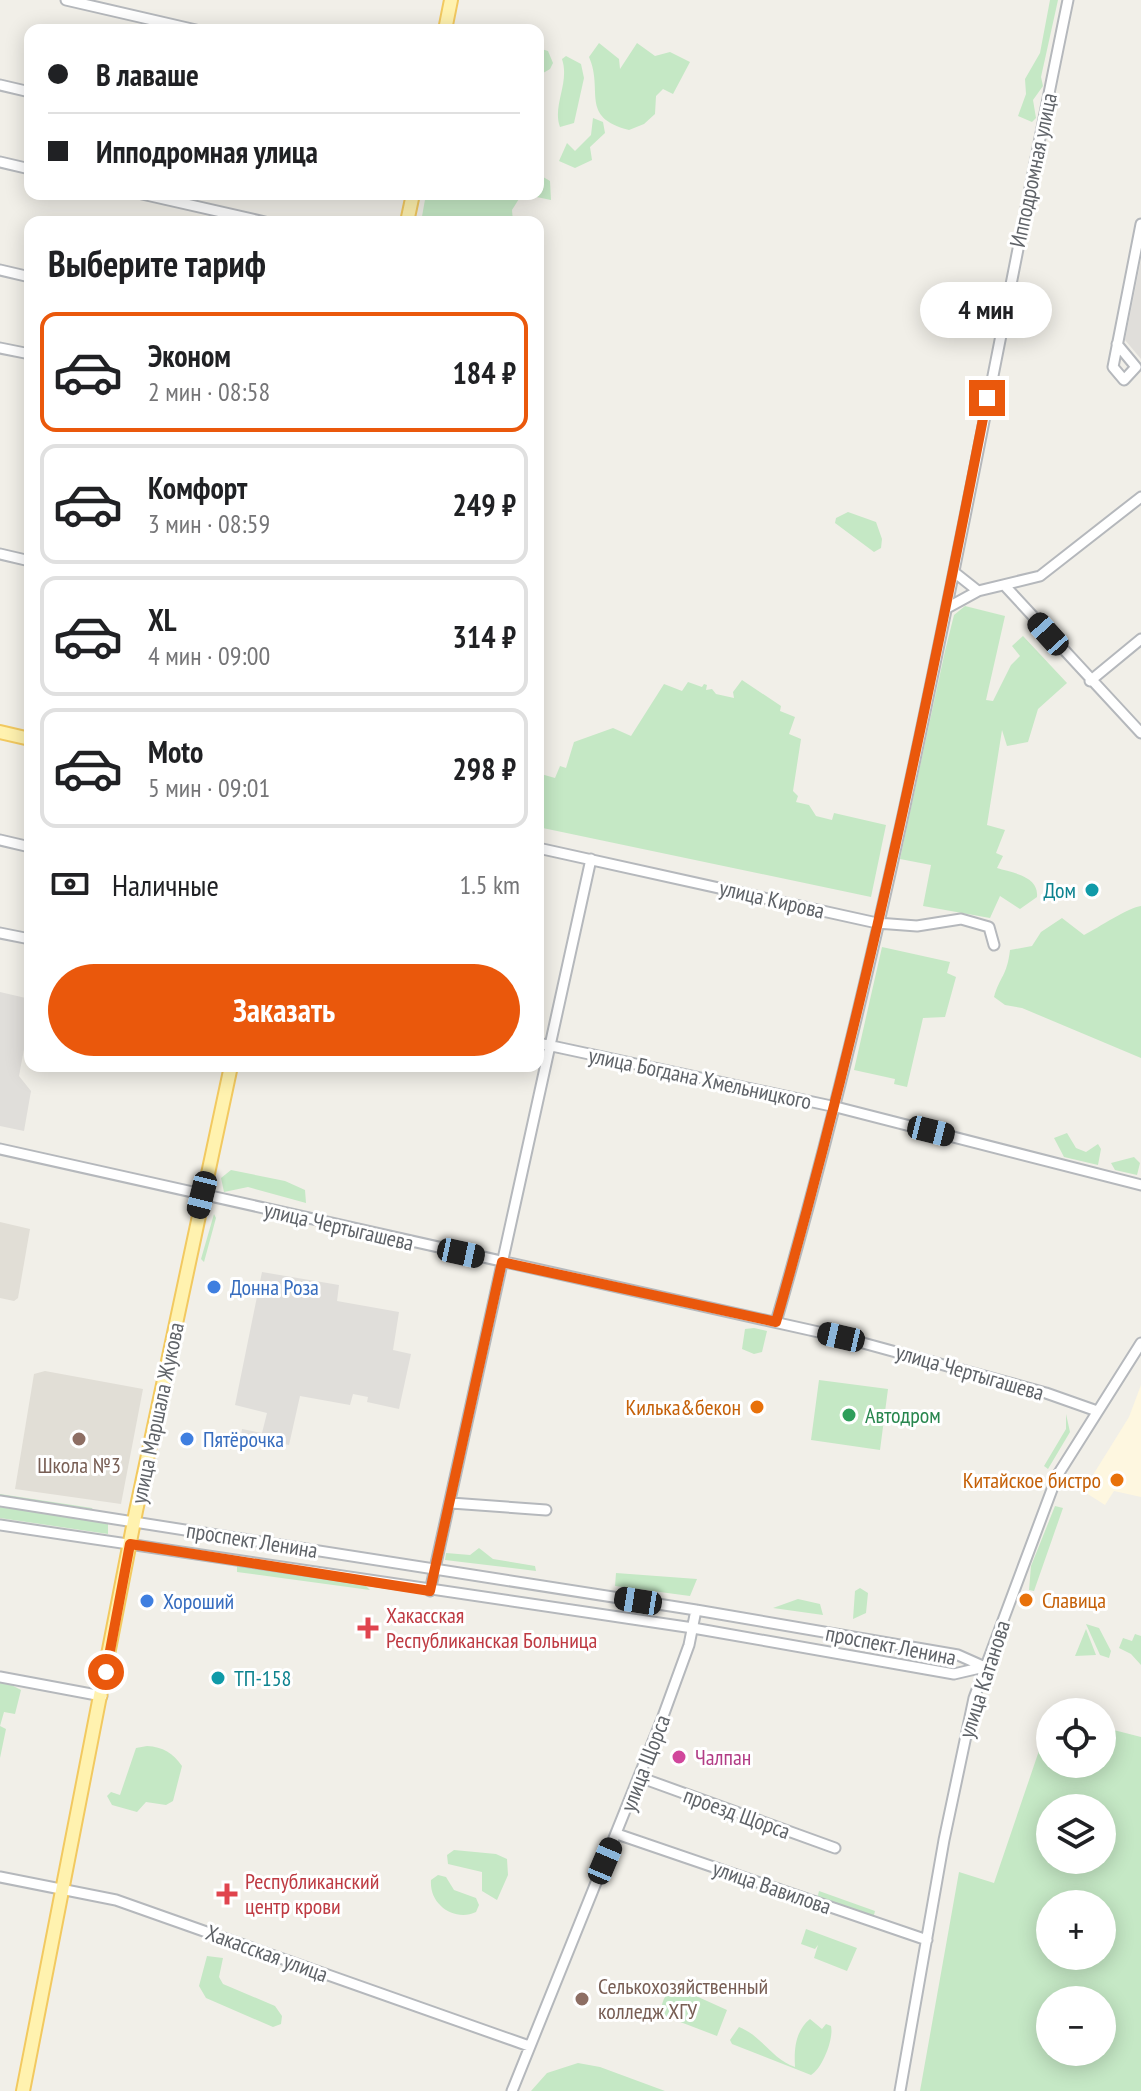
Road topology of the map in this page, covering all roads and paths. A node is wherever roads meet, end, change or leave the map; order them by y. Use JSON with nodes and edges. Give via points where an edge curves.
{"nodes":[{"id":1,"x":66,"y":0,"type":"edge"},
{"id":2,"x":451,"y":0,"type":"edge"},
{"id":3,"x":1068,"y":0,"type":"edge"},
{"id":4,"x":170,"y":24,"type":"edge"},
{"id":5,"x":446,"y":24,"type":"edge"},
{"id":6,"x":0,"y":85,"type":"edge"},
{"id":7,"x":24,"y":91,"type":"edge"},
{"id":8,"x":0,"y":162,"type":"edge"},
{"id":9,"x":24,"y":168,"type":"edge"},
{"id":10,"x":168,"y":200,"type":"edge"},
{"id":11,"x":239,"y":216,"type":"edge"},
{"id":12,"x":1141,"y":224,"type":"edge"},
{"id":13,"x":0,"y":270,"type":"edge"},
{"id":14,"x":24,"y":276,"type":"edge"},
{"id":15,"x":1117,"y":344,"type":"dead end"},
{"id":16,"x":0,"y":348,"type":"edge"},
{"id":17,"x":24,"y":353,"type":"edge"},
{"id":18,"x":1141,"y":497,"type":"edge"},
{"id":19,"x":0,"y":554,"type":"edge"},
{"id":20,"x":24,"y":560,"type":"edge"},
{"id":21,"x":954,"y":572,"type":"junction"},
{"id":22,"x":1006,"y":587,"type":"junction"},
{"id":23,"x":978,"y":591,"type":"junction"},
{"id":24,"x":947,"y":608,"type":"junction"},
{"id":25,"x":1141,"y":639,"type":"edge"},
{"id":26,"x":1090,"y":681,"type":"junction"},
{"id":27,"x":0,"y":732,"type":"edge"},
{"id":28,"x":1141,"y":733,"type":"edge"},
{"id":29,"x":24,"y":738,"type":"edge"},
{"id":30,"x":0,"y":840,"type":"edge"},
{"id":31,"x":24,"y":846,"type":"edge"},
{"id":32,"x":544,"y":849,"type":"edge"},
{"id":33,"x":591,"y":859,"type":"junction"},
{"id":34,"x":877,"y":923,"type":"junction"},
{"id":35,"x":0,"y":933,"type":"edge"},
{"id":36,"x":24,"y":938,"type":"edge"},
{"id":37,"x":994,"y":945,"type":"dead end"},
{"id":38,"x":544,"y":1044,"type":"edge"},
{"id":39,"x":550,"y":1045,"type":"junction"},
{"id":40,"x":230,"y":1072,"type":"edge"},
{"id":41,"x":836,"y":1107,"type":"junction"},
{"id":42,"x":0,"y":1149,"type":"edge"},
{"id":43,"x":1141,"y":1185,"type":"edge"},
{"id":44,"x":202,"y":1195,"type":"junction"},
{"id":45,"x":502,"y":1262,"type":"junction"},
{"id":46,"x":776,"y":1322,"type":"junction"},
{"id":47,"x":1141,"y":1343,"type":"edge"},
{"id":48,"x":1097,"y":1411,"type":"junction"},
{"id":49,"x":0,"y":1501,"type":"edge"},
{"id":50,"x":451,"y":1503,"type":"junction"},
{"id":51,"x":546,"y":1510,"type":"dead end"},
{"id":52,"x":134,"y":1521,"type":"junction"},
{"id":53,"x":0,"y":1525,"type":"edge"},
{"id":54,"x":130,"y":1544,"type":"junction"},
{"id":55,"x":435,"y":1570,"type":"junction"},
{"id":56,"x":430,"y":1591,"type":"junction"},
{"id":57,"x":696,"y":1610,"type":"junction"},
{"id":58,"x":693,"y":1628,"type":"junction"},
{"id":59,"x":985,"y":1667,"type":"junction"},
{"id":60,"x":0,"y":1677,"type":"edge"},
{"id":61,"x":102,"y":1696,"type":"junction"},
{"id":62,"x":639,"y":1777,"type":"junction"},
{"id":63,"x":617,"y":1834,"type":"junction"},
{"id":64,"x":835,"y":1848,"type":"dead end"},
{"id":65,"x":0,"y":1877,"type":"edge"},
{"id":66,"x":65,"y":1888,"type":"junction"},
{"id":67,"x":927,"y":1940,"type":"junction"},
{"id":68,"x":529,"y":2046,"type":"junction"},
{"id":69,"x":23,"y":2091,"type":"edge"},
{"id":70,"x":512,"y":2091,"type":"edge"},
{"id":71,"x":900,"y":2091,"type":"edge"}],
"edges":[{"from":1,"to":4,"type":"street"},
{"from":2,"to":5,"type":"main road"},
{"from":3,"to":21,"type":"street","name":"Ипподромная улица"},
{"from":6,"to":7,"type":"street"},
{"from":8,"to":9,"type":"street"},
{"from":10,"to":11,"type":"street"},
{"from":12,"to":15,"type":"street"},
{"from":13,"to":14,"type":"street"},
{"from":16,"to":17,"type":"street"},
{"from":18,"to":22,"type":"street","via":[[1055,567]]},
{"from":19,"to":20,"type":"street"},
{"from":21,"to":23,"type":"street"},
{"from":21,"to":24,"type":"street","name":"Ипподромная улица"},
{"from":22,"to":23,"type":"street"},
{"from":22,"to":26,"type":"street"},
{"from":23,"to":24,"type":"street"},
{"from":24,"to":34,"type":"street","name":"Ипподромная улица"},
{"from":25,"to":26,"type":"street"},
{"from":26,"to":28,"type":"street"},
{"from":27,"to":29,"type":"main road"},
{"from":30,"to":31,"type":"street"},
{"from":32,"to":33,"type":"street","name":"улица Кирова"},
{"from":33,"to":34,"type":"street","name":"улица Кирова"},
{"from":33,"to":39,"type":"street"},
{"from":34,"to":37,"type":"street","name":"улица Кирова","via":[[917,926],[961,919],[989,927]]},
{"from":34,"to":41,"type":"street","name":"Ипподромная улица"},
{"from":35,"to":36,"type":"street"},
{"from":38,"to":39,"type":"street","name":"улица Богдана Хмельницкого"},
{"from":39,"to":41,"type":"street","name":"улица Богдана Хмельницкого"},
{"from":39,"to":45,"type":"street"},
{"from":40,"to":44,"type":"main road","name":"улица Маршала Жукова"},
{"from":41,"to":43,"type":"street","name":"улица Богдана Хмельницкого"},
{"from":41,"to":46,"type":"street","name":"Ипподромная улица"},
{"from":42,"to":44,"type":"street","name":"улица Чертыгашева"},
{"from":44,"to":45,"type":"street","name":"улица Чертыгашева"},
{"from":44,"to":52,"type":"main road","name":"улица Маршала Жукова"},
{"from":45,"to":46,"type":"street","name":"улица Чертыгашева"},
{"from":45,"to":50,"type":"street"},
{"from":46,"to":48,"type":"street","name":"улица Чертыгашева","via":[[970,1371]]},
{"from":47,"to":48,"type":"street","name":"улица Катанова"},
{"from":48,"to":59,"type":"street","name":"улица Катанова","via":[[1049,1494]]},
{"from":49,"to":52,"type":"street","name":"проспект Ленина"},
{"from":50,"to":51,"type":"street"},
{"from":50,"to":55,"type":"street"},
{"from":52,"to":54,"type":"main road","name":"улица Маршала Жукова"},
{"from":52,"to":55,"type":"street","name":"проспект Ленина"},
{"from":53,"to":54,"type":"street","name":"проспект Ленина"},
{"from":54,"to":56,"type":"street","name":"проспект Ленина"},
{"from":54,"to":61,"type":"main road","name":"улица Маршала Жукова"},
{"from":55,"to":56,"type":"street"},
{"from":55,"to":57,"type":"street","name":"проспект Ленина"},
{"from":56,"to":58,"type":"street","name":"проспект Ленина"},
{"from":57,"to":58,"type":"street","name":"улица Щорса"},
{"from":57,"to":59,"type":"street","name":"проспект Ленина","via":[[958,1655]]},
{"from":58,"to":59,"type":"street","name":"проспект Ленина","via":[[954,1674]]},
{"from":58,"to":62,"type":"street","name":"улица Щорса"},
{"from":59,"to":67,"type":"street","name":"улица Катанова","via":[[964,1735]]},
{"from":60,"to":61,"type":"street"},
{"from":61,"to":66,"type":"main road","name":"улица Маршала Жукова"},
{"from":62,"to":63,"type":"street","name":"улица Щорса"},
{"from":62,"to":64,"type":"street","name":"проезд Щорса"},
{"from":63,"to":67,"type":"street","name":"улица Вавилова"},
{"from":63,"to":68,"type":"street","name":"улица Щорса"},
{"from":65,"to":66,"type":"street","name":"Хакасская улица"},
{"from":66,"to":68,"type":"street","name":"Хакасская улица","via":[[155,1913]]},
{"from":66,"to":69,"type":"main road","name":"улица Маршала Жукова"},
{"from":67,"to":71,"type":"street","name":"улица Катанова"},
{"from":68,"to":70,"type":"street","name":"улица Щорса"}]}
